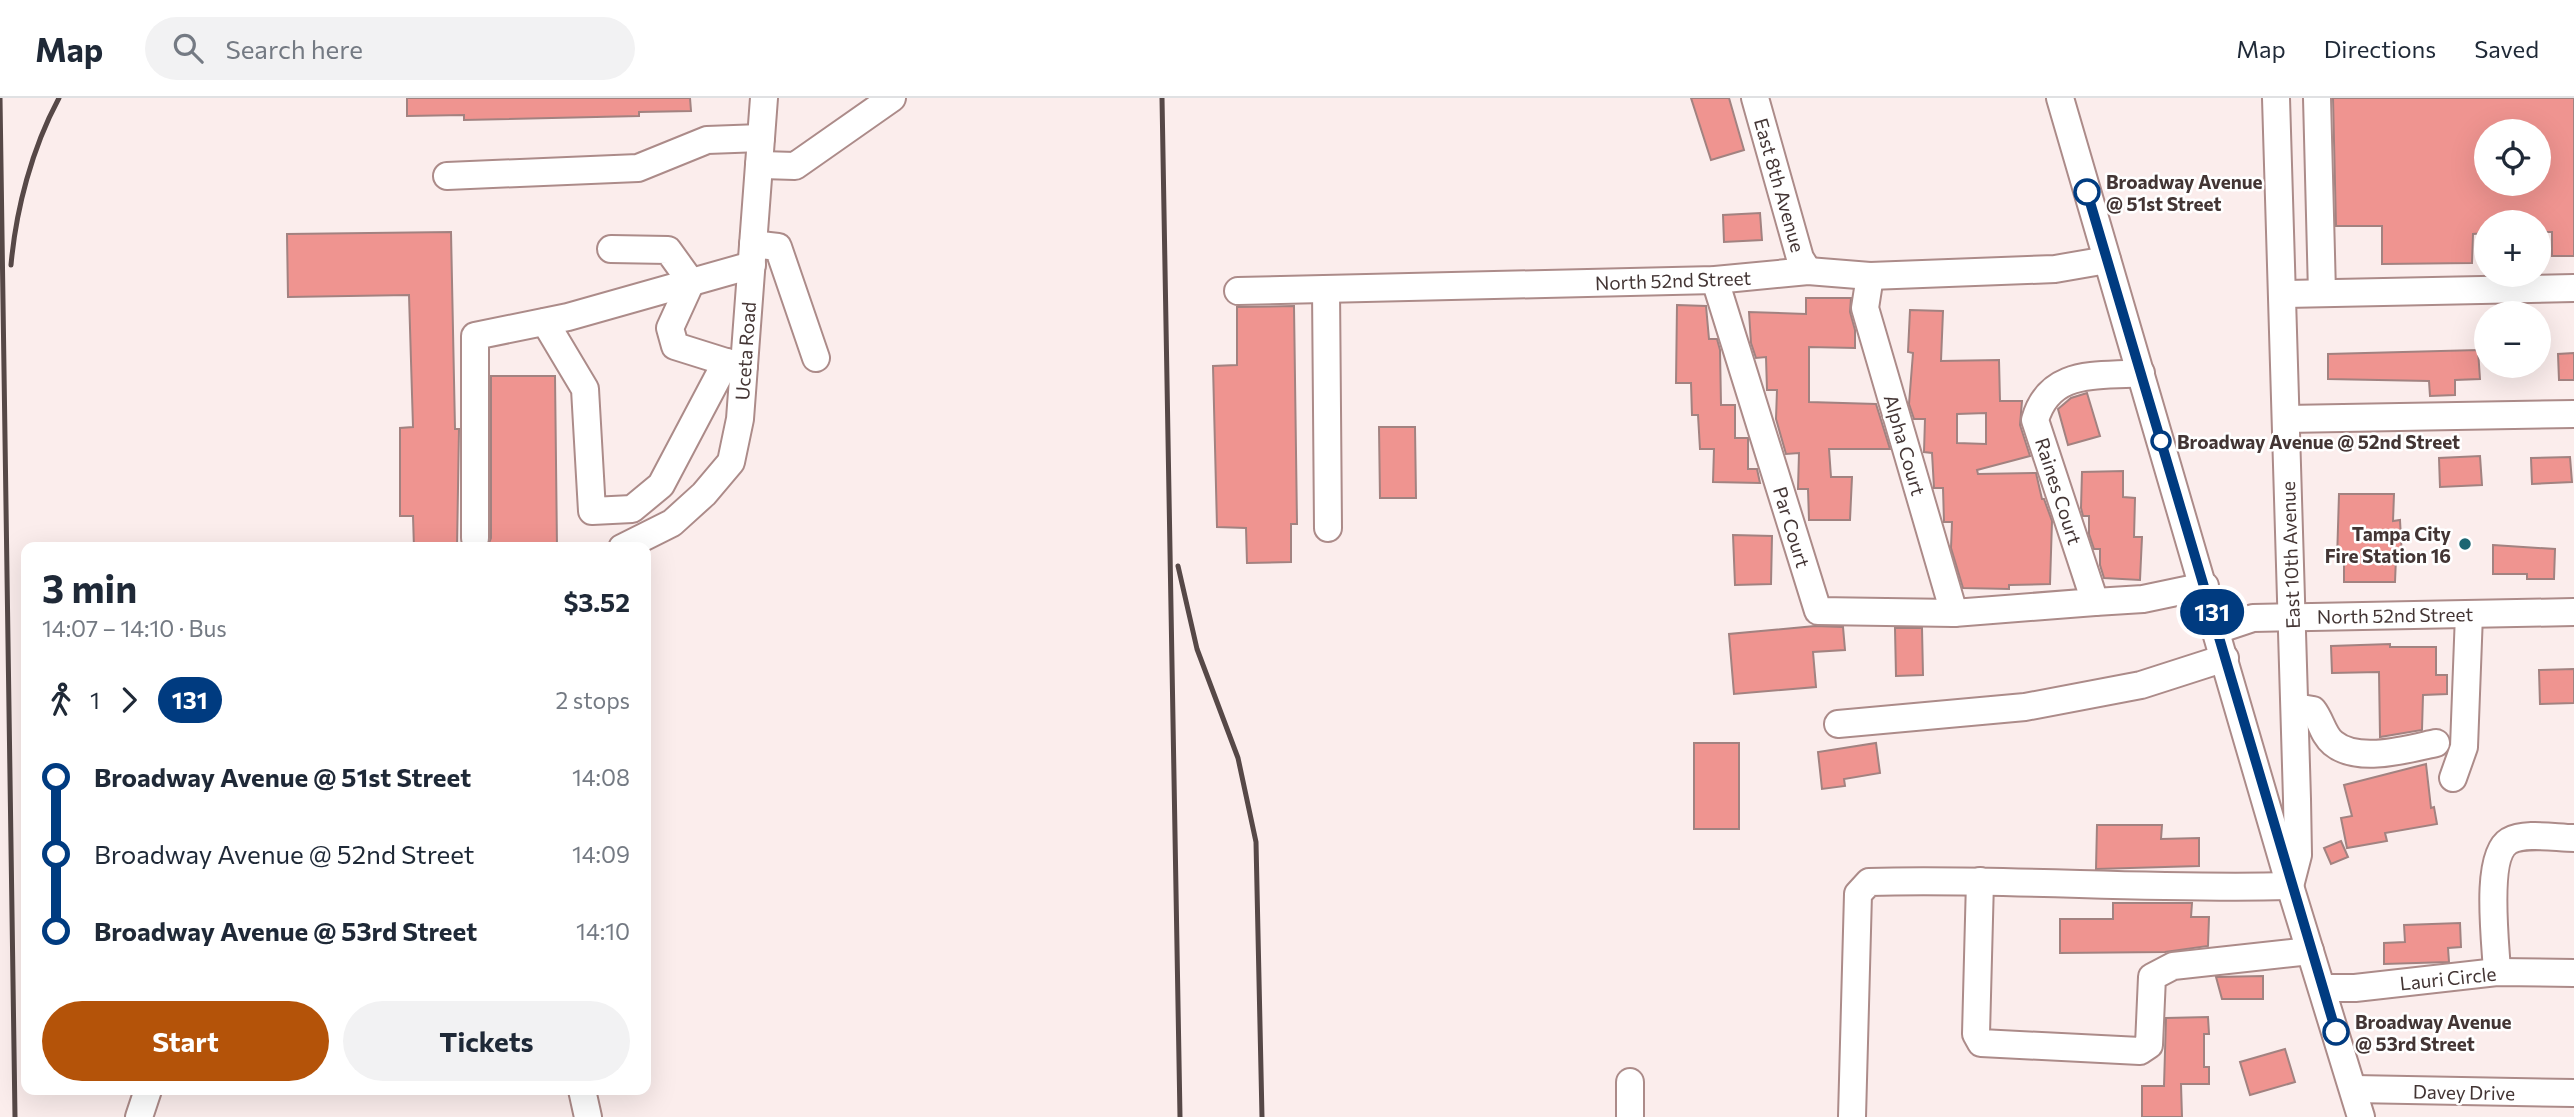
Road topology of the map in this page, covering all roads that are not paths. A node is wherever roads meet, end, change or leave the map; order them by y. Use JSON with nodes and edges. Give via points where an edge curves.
{"nodes":[{"id":1,"x":764,"y":98,"type":"edge"},
{"id":2,"x":892,"y":98,"type":"edge"},
{"id":3,"x":1755,"y":98,"type":"edge"},
{"id":4,"x":2060,"y":98,"type":"edge"},
{"id":5,"x":2276,"y":98,"type":"edge"},
{"id":6,"x":2317,"y":98,"type":"edge"},
{"id":7,"x":761,"y":138,"type":"junction"},
{"id":8,"x":760,"y":165,"type":"junction"},
{"id":9,"x":447,"y":176,"type":"dead end"},
{"id":10,"x":611,"y":249,"type":"dead end"},
{"id":11,"x":753,"y":255,"type":"junction"},
{"id":12,"x":2107,"y":260,"type":"junction"},
{"id":13,"x":1808,"y":271,"type":"junction"},
{"id":14,"x":1870,"y":276,"type":"junction"},
{"id":15,"x":1715,"y":280,"type":"junction"},
{"id":16,"x":691,"y":282,"type":"junction"},
{"id":17,"x":2574,"y":288,"type":"edge"},
{"id":18,"x":1326,"y":289,"type":"junction"},
{"id":19,"x":1238,"y":291,"type":"dead end"},
{"id":20,"x":2322,"y":293,"type":"junction"},
{"id":21,"x":2284,"y":294,"type":"junction"},
{"id":22,"x":545,"y":322,"type":"junction"},
{"id":23,"x":816,"y":358,"type":"dead end"},
{"id":24,"x":735,"y":364,"type":"junction"},
{"id":25,"x":2141,"y":373,"type":"junction"},
{"id":26,"x":2574,"y":414,"type":"edge"},
{"id":27,"x":2286,"y":419,"type":"junction"},
{"id":28,"x":1328,"y":528,"type":"dead end"},
{"id":29,"x":475,"y":538,"type":"dead end"},
{"id":30,"x":634,"y":542,"type":"edge"},
{"id":31,"x":2204,"y":586,"type":"junction"},
{"id":32,"x":2095,"y":602,"type":"junction"},
{"id":33,"x":2574,"y":612,"type":"edge"},
{"id":34,"x":1954,"y":613,"type":"junction"},
{"id":35,"x":2469,"y":614,"type":"junction"},
{"id":36,"x":2292,"y":617,"type":"junction"},
{"id":37,"x":2217,"y":629,"type":"junction"},
{"id":38,"x":2225,"y":658,"type":"junction"},
{"id":39,"x":2295,"y":707,"type":"junction"},
{"id":40,"x":1838,"y":724,"type":"dead end"},
{"id":41,"x":2436,"y":743,"type":"dead end"},
{"id":42,"x":2453,"y":778,"type":"dead end"},
{"id":43,"x":2574,"y":838,"type":"edge"},
{"id":44,"x":1980,"y":881,"type":"junction"},
{"id":45,"x":2290,"y":886,"type":"junction"},
{"id":46,"x":2311,"y":951,"type":"junction"},
{"id":47,"x":2497,"y":972,"type":"junction"},
{"id":48,"x":2574,"y":973,"type":"edge"},
{"id":49,"x":2322,"y":988,"type":"junction"},
{"id":50,"x":1630,"y":1082,"type":"dead end"},
{"id":51,"x":2354,"y":1089,"type":"junction"},
{"id":52,"x":2574,"y":1093,"type":"edge"},
{"id":53,"x":146,"y":1095,"type":"edge"},
{"id":54,"x":583,"y":1095,"type":"edge"},
{"id":55,"x":139,"y":1117,"type":"edge"},
{"id":56,"x":588,"y":1117,"type":"edge"},
{"id":57,"x":1630,"y":1117,"type":"edge"},
{"id":58,"x":1853,"y":1117,"type":"edge"},
{"id":59,"x":2361,"y":1117,"type":"edge"}],
"edges":[{"from":1,"to":7,"type":"street","name":"Uceta Road"},
{"from":2,"to":8,"type":"street","via":[[796,166]]},
{"from":3,"to":13,"type":"street","name":"East 8th Avenue","via":[[1800,258]]},
{"from":4,"to":12,"type":"street"},
{"from":5,"to":21,"type":"street","name":"East 10th Avenue"},
{"from":6,"to":20,"type":"street"},
{"from":7,"to":8,"type":"street","name":"Uceta Road"},
{"from":7,"to":9,"type":"street","via":[[707,140],[638,168]]},
{"from":8,"to":11,"type":"street","name":"Uceta Road"},
{"from":10,"to":16,"type":"street","via":[[668,250]]},
{"from":11,"to":16,"type":"street"},
{"from":11,"to":23,"type":"street","via":[[778,247]]},
{"from":11,"to":24,"type":"street","name":"Uceta Road"},
{"from":12,"to":14,"type":"street","name":"North 52nd Street","via":[[2055,269]]},
{"from":12,"to":25,"type":"street"},
{"from":13,"to":14,"type":"street","name":"North 52nd Street"},
{"from":13,"to":15,"type":"street","name":"North 52nd Street"},
{"from":14,"to":34,"type":"street","name":"Alpha Court","via":[[1865,308]]},
{"from":15,"to":18,"type":"street","name":"North 52nd Street"},
{"from":15,"to":34,"type":"street","name":"Par Court","via":[[1818,611]]},
{"from":16,"to":22,"type":"street"},
{"from":16,"to":24,"type":"street","via":[[670,328],[675,346]]},
{"from":17,"to":20,"type":"street"},
{"from":18,"to":19,"type":"street","name":"North 52nd Street"},
{"from":18,"to":28,"type":"street"},
{"from":20,"to":21,"type":"street"},
{"from":21,"to":27,"type":"street","name":"East 10th Avenue"},
{"from":22,"to":24,"type":"street","via":[[585,389],[592,511],[632,509],[661,485]]},
{"from":22,"to":29,"type":"street","via":[[475,336]]},
{"from":24,"to":30,"type":"street","name":"Uceta Road","via":[[740,419],[732,462],[672,523]]},
{"from":25,"to":31,"type":"street"},
{"from":25,"to":32,"type":"street","name":"Raines Court","via":[[2072,379],[2055,386],[2040,402],[2035,420]]},
{"from":26,"to":27,"type":"street"},
{"from":27,"to":36,"type":"street","name":"East 10th Avenue"},
{"from":31,"to":32,"type":"street"},
{"from":31,"to":37,"type":"street"},
{"from":32,"to":34,"type":"street","name":"Par Court"},
{"from":33,"to":35,"type":"street","name":"North 52nd Street"},
{"from":35,"to":36,"type":"street","name":"North 52nd Street"},
{"from":35,"to":42,"type":"street","via":[[2464,747]]},
{"from":36,"to":37,"type":"street","name":"North 52nd Street","via":[[2253,618]]},
{"from":36,"to":39,"type":"street","name":"East 10th Avenue"},
{"from":37,"to":38,"type":"street"},
{"from":38,"to":40,"type":"street","via":[[2140,685],[2025,707]]},
{"from":38,"to":45,"type":"street"},
{"from":39,"to":41,"type":"street","via":[[2314,710],[2333,743],[2346,749],[2364,753]]},
{"from":39,"to":45,"type":"street","name":"East 10th Avenue","via":[[2298,855]]},
{"from":43,"to":47,"type":"street","via":[[2519,838],[2501,849],[2494,884]]},
{"from":44,"to":45,"type":"street","via":[[2183,889]]},
{"from":44,"to":46,"type":"street","via":[[1976,1034],[1981,1043],[2140,1051],[2149,1045],[2152,977],[2173,966]]},
{"from":44,"to":58,"type":"street","via":[[1869,883],[1858,894]]},
{"from":45,"to":46,"type":"street"},
{"from":46,"to":49,"type":"street"},
{"from":47,"to":48,"type":"street","name":"Lauri Circle"},
{"from":47,"to":49,"type":"street","name":"Lauri Circle"},
{"from":49,"to":51,"type":"street"},
{"from":50,"to":57,"type":"street"},
{"from":51,"to":52,"type":"street","name":"Davey Drive"},
{"from":51,"to":59,"type":"street"},
{"from":53,"to":55,"type":"street"},
{"from":54,"to":56,"type":"street"}]}
